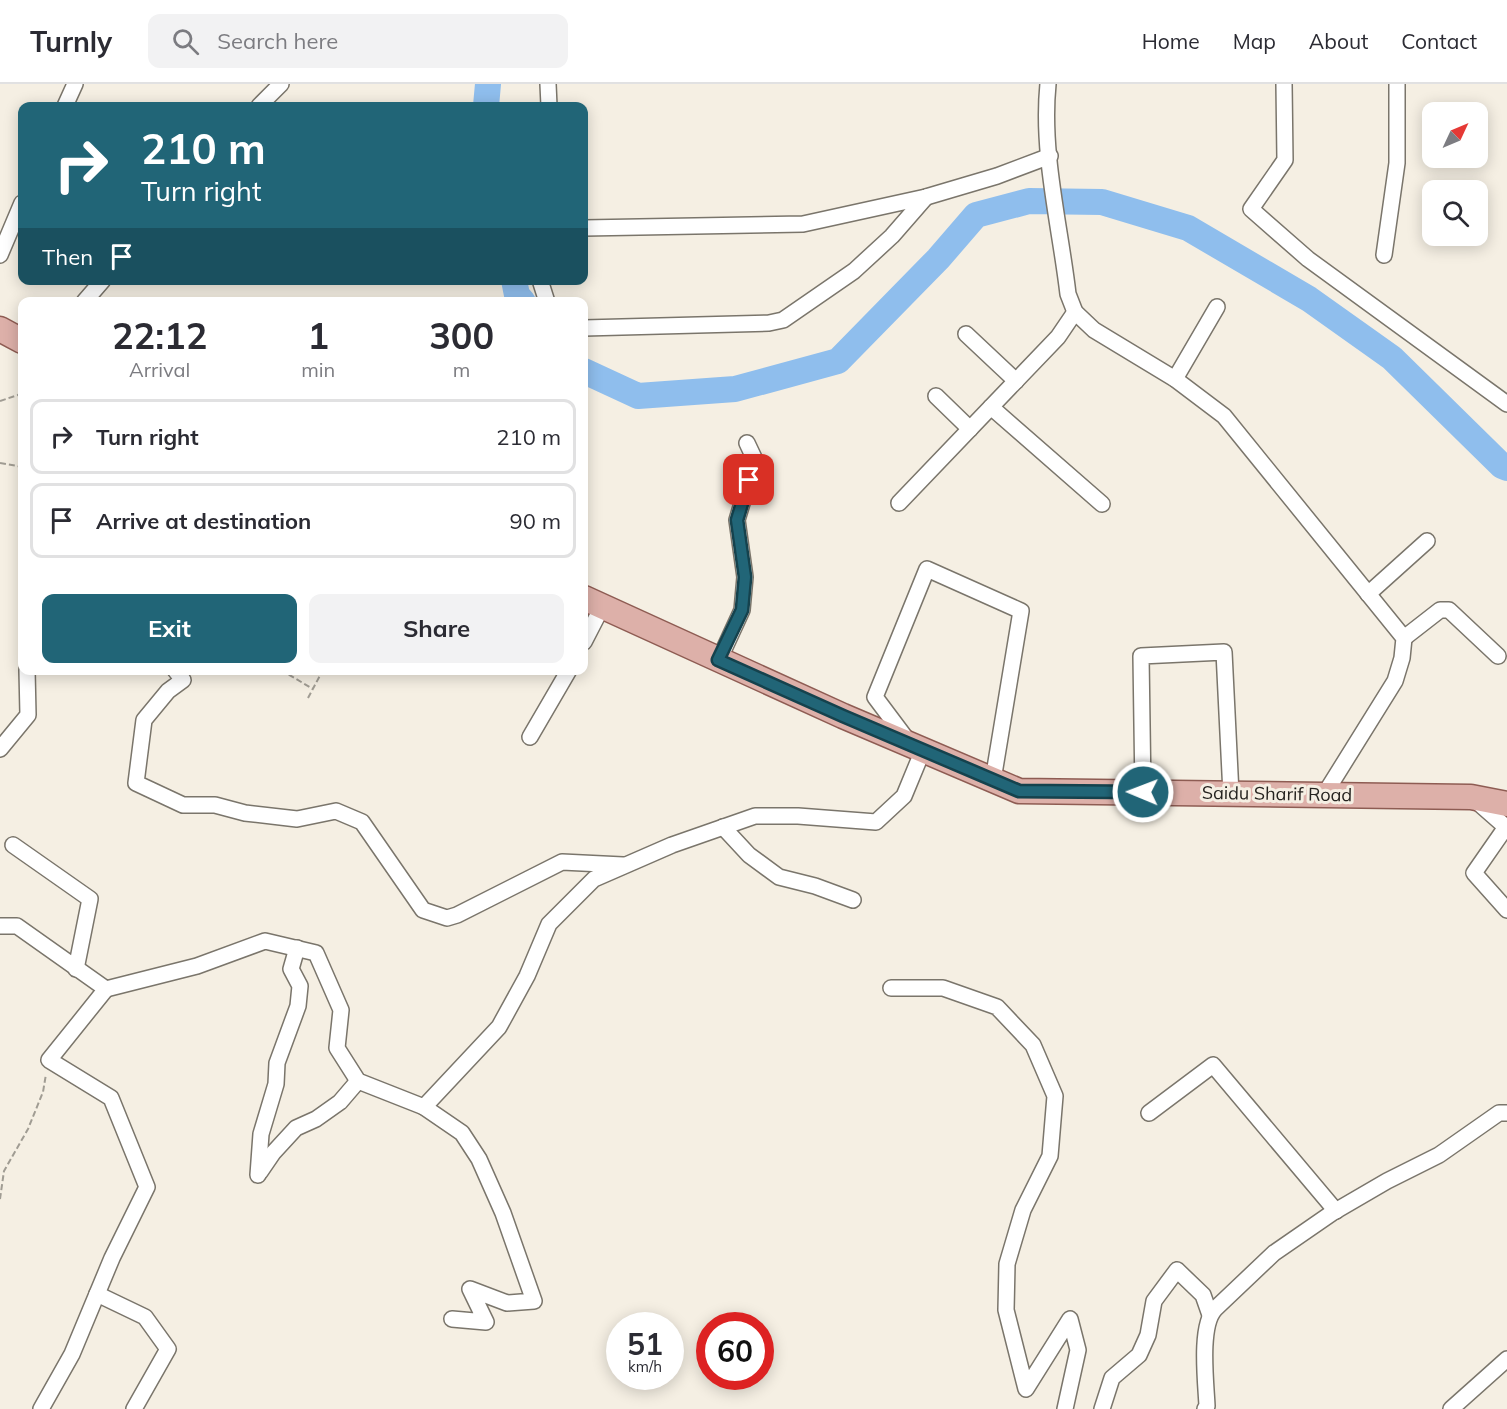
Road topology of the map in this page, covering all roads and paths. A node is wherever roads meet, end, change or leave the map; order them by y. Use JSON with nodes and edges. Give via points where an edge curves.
{"nodes":[{"id":1,"x":75,"y":84,"type":"edge"},
{"id":2,"x":281,"y":84,"type":"edge"},
{"id":3,"x":548,"y":84,"type":"edge"},
{"id":4,"x":1048,"y":84,"type":"edge"},
{"id":5,"x":1284,"y":84,"type":"edge"},
{"id":6,"x":1397,"y":84,"type":"edge"},
{"id":7,"x":67,"y":102,"type":"edge"},
{"id":8,"x":263,"y":102,"type":"edge"},
{"id":9,"x":549,"y":102,"type":"edge"},
{"id":10,"x":1050,"y":156,"type":"junction"},
{"id":11,"x":926,"y":197,"type":"junction"},
{"id":12,"x":18,"y":212,"type":"edge"},
{"id":13,"x":588,"y":228,"type":"edge"},
{"id":14,"x":0,"y":255,"type":"edge"},
{"id":15,"x":1384,"y":255,"type":"dead end"},
{"id":16,"x":99,"y":285,"type":"edge"},
{"id":17,"x":88,"y":297,"type":"edge"},
{"id":18,"x":1217,"y":308,"type":"dead end"},
{"id":19,"x":1075,"y":312,"type":"junction"},
{"id":20,"x":0,"y":328,"type":"edge"},
{"id":21,"x":588,"y":328,"type":"edge"},
{"id":22,"x":966,"y":334,"type":"dead end"},
{"id":23,"x":18,"y":339,"type":"edge"},
{"id":24,"x":1175,"y":379,"type":"junction"},
{"id":25,"x":1016,"y":381,"type":"junction"},
{"id":26,"x":18,"y":395,"type":"edge"},
{"id":27,"x":936,"y":396,"type":"dead end"},
{"id":28,"x":0,"y":401,"type":"edge"},
{"id":29,"x":1507,"y":404,"type":"edge"},
{"id":30,"x":991,"y":407,"type":"junction"},
{"id":31,"x":970,"y":429,"type":"junction"},
{"id":32,"x":747,"y":443,"type":"dead end"},
{"id":33,"x":0,"y":463,"type":"edge"},
{"id":34,"x":18,"y":466,"type":"edge"},
{"id":35,"x":899,"y":503,"type":"dead end"},
{"id":36,"x":1102,"y":504,"type":"dead end"},
{"id":37,"x":1426,"y":541,"type":"dead end"},
{"id":38,"x":1368,"y":594,"type":"junction"},
{"id":39,"x":593,"y":603,"type":"edge"},
{"id":40,"x":588,"y":625,"type":"edge"},
{"id":41,"x":1404,"y":638,"type":"junction"},
{"id":42,"x":1498,"y":656,"type":"dead end"},
{"id":43,"x":718,"y":660,"type":"junction"},
{"id":44,"x":27,"y":675,"type":"edge"},
{"id":45,"x":179,"y":675,"type":"edge"},
{"id":46,"x":289,"y":675,"type":"edge"},
{"id":47,"x":320,"y":675,"type":"edge"},
{"id":48,"x":566,"y":675,"type":"edge"},
{"id":49,"x":313,"y":689,"type":"junction"},
{"id":50,"x":308,"y":698,"type":"dead end"},
{"id":51,"x":530,"y":738,"type":"dead end"},
{"id":52,"x":918,"y":748,"type":"junction"},
{"id":53,"x":0,"y":749,"type":"edge"},
{"id":54,"x":993,"y":780,"type":"junction"},
{"id":55,"x":1143,"y":792,"type":"junction"},
{"id":56,"x":1232,"y":794,"type":"junction"},
{"id":57,"x":1324,"y":795,"type":"junction"},
{"id":58,"x":1507,"y":820,"type":"edge"},
{"id":59,"x":723,"y":827,"type":"junction"},
{"id":60,"x":13,"y":845,"type":"dead end"},
{"id":61,"x":626,"y":865,"type":"junction"},
{"id":62,"x":853,"y":900,"type":"dead end"},
{"id":63,"x":1507,"y":910,"type":"edge"},
{"id":64,"x":0,"y":926,"type":"edge"},
{"id":65,"x":297,"y":948,"type":"junction"},
{"id":66,"x":76,"y":969,"type":"junction"},
{"id":67,"x":891,"y":988,"type":"dead end"},
{"id":68,"x":106,"y":989,"type":"junction"},
{"id":69,"x":49,"y":1060,"type":"junction"},
{"id":70,"x":358,"y":1081,"type":"junction"},
{"id":71,"x":424,"y":1107,"type":"junction"},
{"id":72,"x":1149,"y":1113,"type":"dead end"},
{"id":73,"x":1507,"y":1113,"type":"edge"},
{"id":74,"x":0,"y":1199,"type":"edge"},
{"id":75,"x":1336,"y":1211,"type":"junction"},
{"id":76,"x":97,"y":1294,"type":"junction"},
{"id":77,"x":1210,"y":1315,"type":"junction"},
{"id":78,"x":452,"y":1319,"type":"dead end"},
{"id":79,"x":1507,"y":1359,"type":"edge"},
{"id":80,"x":41,"y":1409,"type":"edge"},
{"id":81,"x":134,"y":1409,"type":"edge"},
{"id":82,"x":1065,"y":1409,"type":"edge"},
{"id":83,"x":1102,"y":1409,"type":"edge"},
{"id":84,"x":1205,"y":1409,"type":"edge"},
{"id":85,"x":1451,"y":1409,"type":"edge"}],
"edges":[{"from":1,"to":7,"type":"street"},
{"from":2,"to":8,"type":"street"},
{"from":3,"to":9,"type":"street"},
{"from":4,"to":10,"type":"street"},
{"from":5,"to":29,"type":"street","via":[[1285,160],[1251,209],[1308,259]]},
{"from":6,"to":15,"type":"street","via":[[1397,163]]},
{"from":10,"to":11,"type":"street","via":[[997,177]]},
{"from":10,"to":19,"type":"street","via":[[1068,294]]},
{"from":11,"to":13,"type":"street","via":[[803,224]]},
{"from":11,"to":21,"type":"street","via":[[854,271],[783,320]]},
{"from":12,"to":14,"type":"street"},
{"from":16,"to":17,"type":"street"},
{"from":18,"to":24,"type":"street"},
{"from":19,"to":24,"type":"street","via":[[1094,330]]},
{"from":19,"to":25,"type":"street","via":[[1058,337]]},
{"from":20,"to":23,"type":"main road"},
{"from":22,"to":25,"type":"street"},
{"from":24,"to":38,"type":"street","via":[[1224,416]]},
{"from":25,"to":30,"type":"street"},
{"from":26,"to":28,"type":"path"},
{"from":27,"to":31,"type":"street"},
{"from":30,"to":31,"type":"street"},
{"from":30,"to":36,"type":"street"},
{"from":31,"to":35,"type":"street"},
{"from":32,"to":43,"type":"street","via":[[755,460],[737,520],[745,577],[742,610]]},
{"from":33,"to":34,"type":"path"},
{"from":37,"to":38,"type":"street"},
{"from":38,"to":41,"type":"street"},
{"from":39,"to":40,"type":"street"},
{"from":39,"to":43,"type":"main road","name":"Saidu Sharif Road"},
{"from":41,"to":42,"type":"street","via":[[1440,610],[1449,610]]},
{"from":41,"to":57,"type":"street","via":[[1395,681]]},
{"from":43,"to":52,"type":"main road","name":"Saidu Sharif Road"},
{"from":44,"to":53,"type":"street","via":[[27,716]]},
{"from":45,"to":61,"type":"street","via":[[183,680],[144,720],[136,783],[183,805],[214,805],[297,819],[336,811],[362,822],[423,910],[447,918],[457,915],[562,862]]},
{"from":46,"to":49,"type":"path"},
{"from":47,"to":49,"type":"path"},
{"from":48,"to":51,"type":"street"},
{"from":49,"to":50,"type":"path"},
{"from":52,"to":54,"type":"main road","name":"Saidu Sharif Road"},
{"from":52,"to":54,"type":"street","via":[[875,697],[927,569],[1021,611]]},
{"from":52,"to":59,"type":"street","via":[[904,796],[876,822],[755,816]]},
{"from":54,"to":55,"type":"main road","name":"Saidu Sharif Road","via":[[1019,791]]},
{"from":55,"to":56,"type":"main road","name":"Saidu Sharif Road"},
{"from":55,"to":56,"type":"street","via":[[1141,656],[1224,652]]},
{"from":56,"to":57,"type":"main road","name":"Saidu Sharif Road"},
{"from":57,"to":58,"type":"main road","name":"Saidu Sharif Road","via":[[1472,797]]},
{"from":58,"to":63,"type":"street","via":[[1474,873]]},
{"from":59,"to":61,"type":"street"},
{"from":59,"to":62,"type":"street","via":[[749,855],[779,877]]},
{"from":60,"to":66,"type":"street","via":[[90,899]]},
{"from":61,"to":71,"type":"street","via":[[594,879],[549,924],[499,1027]]},
{"from":64,"to":66,"type":"street","via":[[17,926]]},
{"from":65,"to":68,"type":"street","via":[[265,941],[197,966]]},
{"from":65,"to":70,"type":"street","via":[[316,953],[341,1010],[337,1048]]},
{"from":65,"to":70,"type":"street","via":[[291,969],[300,986],[298,1006],[277,1063],[276,1084],[261,1134],[258,1175],[296,1128],[340,1102]]},
{"from":66,"to":68,"type":"street"},
{"from":67,"to":82,"type":"street","via":[[943,988],[998,1007],[1033,1045],[1055,1096],[1050,1156],[1023,1210],[1007,1264],[1006,1310],[1026,1389],[1070,1319],[1078,1350]]},
{"from":68,"to":69,"type":"street"},
{"from":69,"to":74,"type":"path","via":[[43,1092],[4,1171]]},
{"from":69,"to":76,"type":"street","via":[[111,1098],[147,1187]]},
{"from":70,"to":71,"type":"street"},
{"from":71,"to":78,"type":"street","via":[[462,1133],[479,1159],[534,1301],[507,1303],[470,1289],[486,1322]]},
{"from":72,"to":75,"type":"street","via":[[1213,1065]]},
{"from":73,"to":75,"type":"street","via":[[1499,1113],[1439,1155]]},
{"from":75,"to":77,"type":"street","via":[[1274,1253]]},
{"from":76,"to":80,"type":"street","via":[[72,1354]]},
{"from":76,"to":81,"type":"street","via":[[146,1317],[168,1349]]},
{"from":77,"to":83,"type":"street","via":[[1203,1295],[1177,1270],[1154,1301],[1148,1335],[1139,1355],[1112,1378]]},
{"from":77,"to":84,"type":"street","via":[[1204,1347]]},
{"from":79,"to":85,"type":"street"}]}
